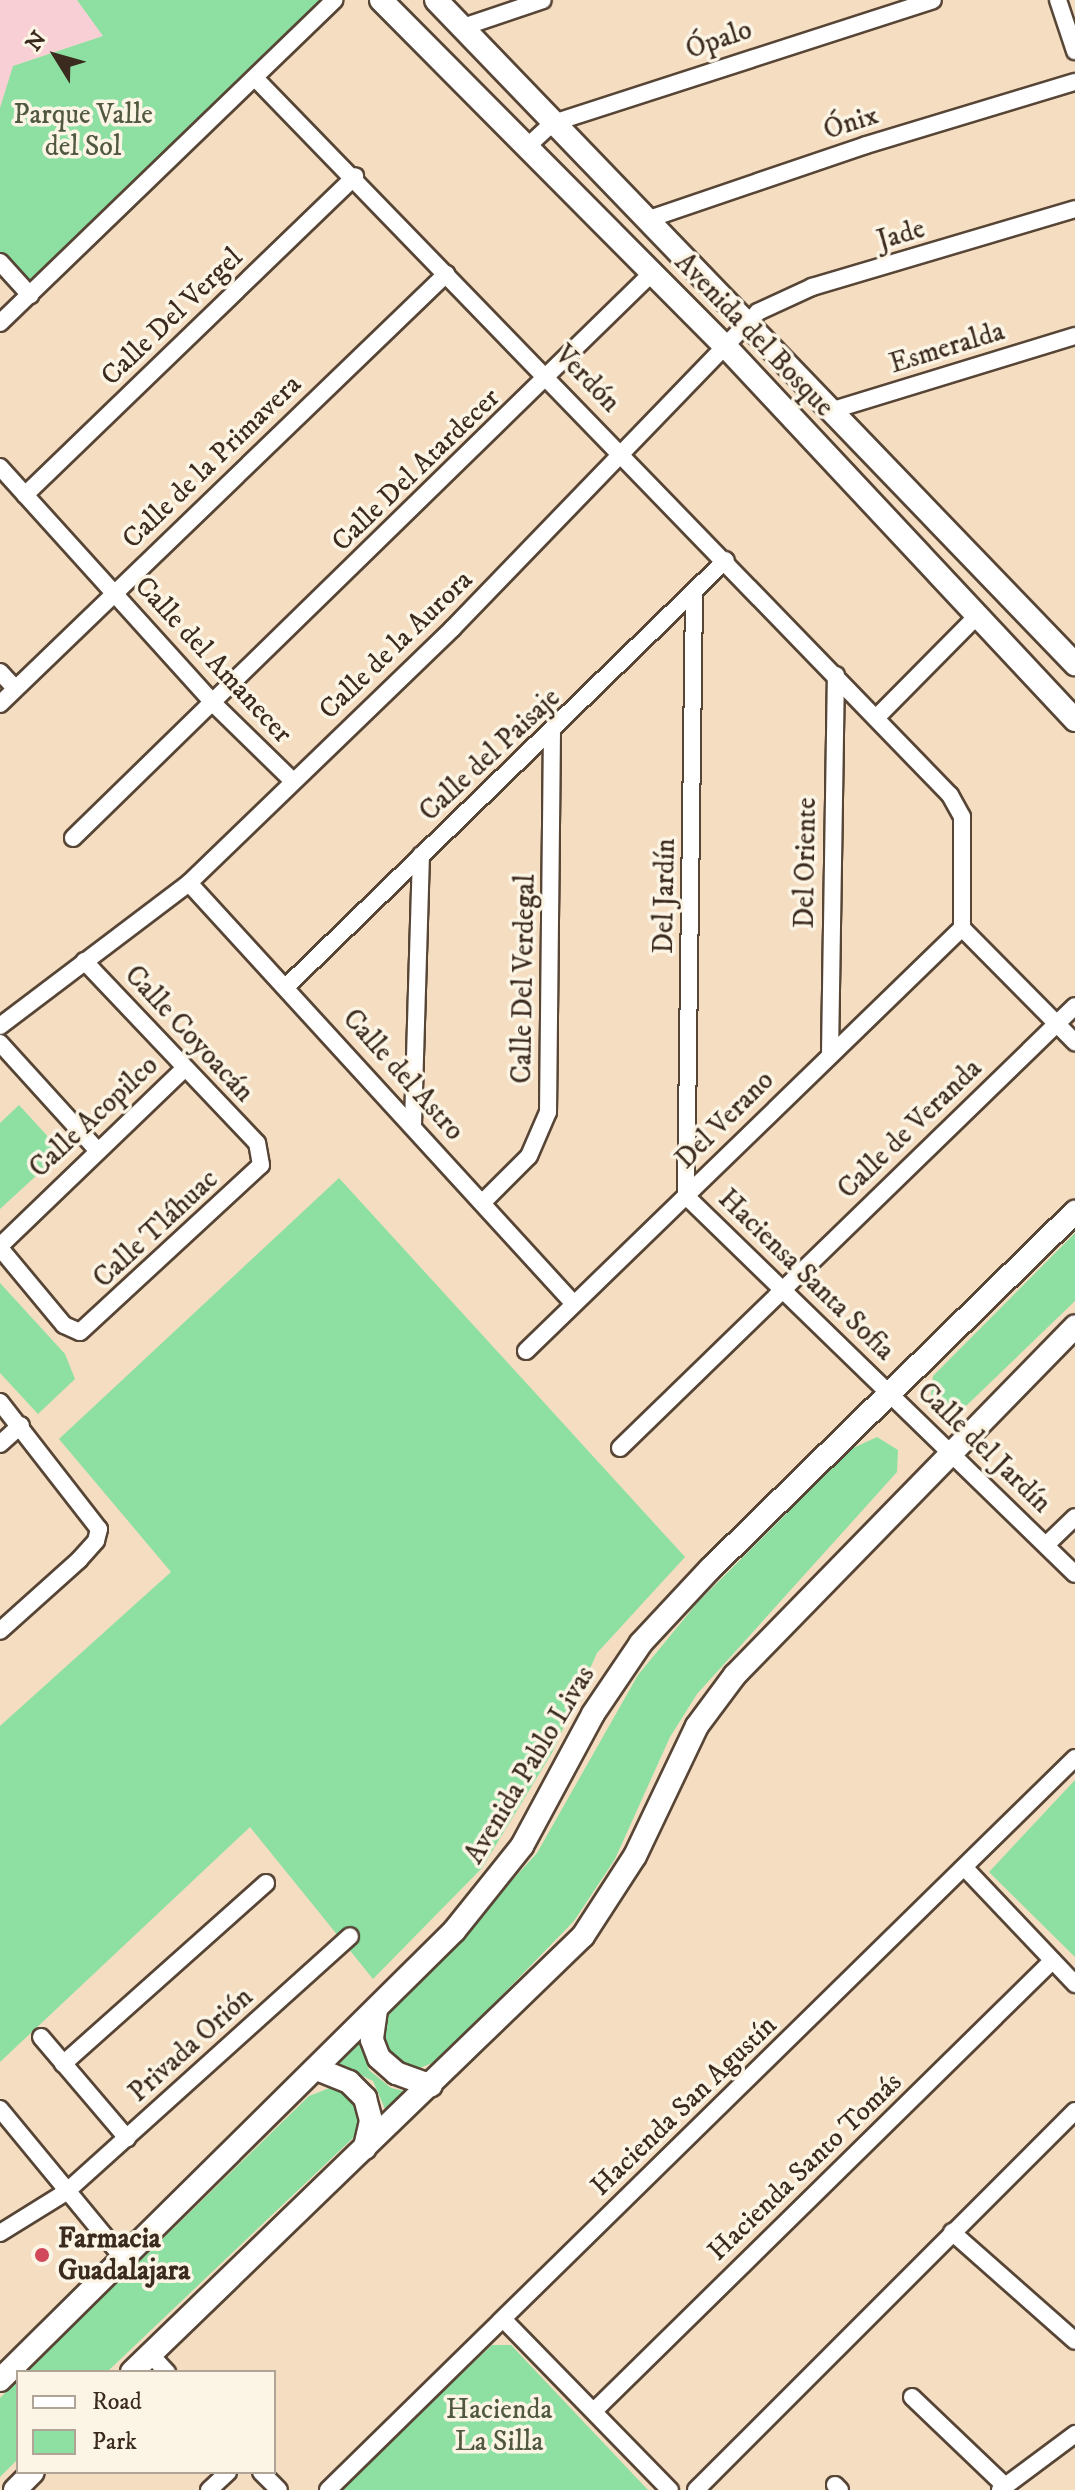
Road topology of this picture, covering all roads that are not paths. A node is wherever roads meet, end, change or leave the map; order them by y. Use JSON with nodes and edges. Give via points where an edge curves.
{"nodes":[{"id":1,"x":335,"y":0,"type":"edge"},
{"id":2,"x":381,"y":0,"type":"edge"},
{"id":3,"x":436,"y":0,"type":"edge"},
{"id":4,"x":543,"y":0,"type":"edge"},
{"id":5,"x":933,"y":0,"type":"edge"},
{"id":6,"x":1058,"y":0,"type":"edge"},
{"id":7,"x":463,"y":27,"type":"junction"},
{"id":8,"x":1075,"y":51,"type":"edge"},
{"id":9,"x":257,"y":80,"type":"junction"},
{"id":10,"x":1075,"y":82,"type":"edge"},
{"id":11,"x":553,"y":123,"type":"junction"},
{"id":12,"x":529,"y":145,"type":"junction"},
{"id":13,"x":355,"y":176,"type":"junction"},
{"id":14,"x":1075,"y":209,"type":"edge"},
{"id":15,"x":646,"y":220,"type":"junction"},
{"id":16,"x":0,"y":262,"type":"edge"},
{"id":17,"x":652,"y":273,"type":"junction"},
{"id":18,"x":446,"y":274,"type":"junction"},
{"id":19,"x":30,"y":295,"type":"junction"},
{"id":20,"x":0,"y":323,"type":"edge"},
{"id":21,"x":748,"y":323,"type":"junction"},
{"id":22,"x":1075,"y":336,"type":"edge"},
{"id":23,"x":728,"y":349,"type":"junction"},
{"id":24,"x":550,"y":377,"type":"junction"},
{"id":25,"x":833,"y":410,"type":"junction"},
{"id":26,"x":622,"y":454,"type":"junction"},
{"id":27,"x":0,"y":467,"type":"edge"},
{"id":28,"x":25,"y":495,"type":"junction"},
{"id":29,"x":726,"y":560,"type":"junction"},
{"id":30,"x":114,"y":592,"type":"junction"},
{"id":31,"x":694,"y":596,"type":"junction"},
{"id":32,"x":978,"y":615,"type":"junction"},
{"id":33,"x":1075,"y":664,"type":"edge"},
{"id":34,"x":0,"y":672,"type":"edge"},
{"id":35,"x":836,"y":675,"type":"junction"},
{"id":36,"x":14,"y":687,"type":"junction"},
{"id":37,"x":213,"y":703,"type":"junction"},
{"id":38,"x":0,"y":704,"type":"edge"},
{"id":39,"x":877,"y":717,"type":"junction"},
{"id":40,"x":1075,"y":720,"type":"edge"},
{"id":41,"x":552,"y":733,"type":"junction"},
{"id":42,"x":292,"y":780,"type":"junction"},
{"id":43,"x":73,"y":838,"type":"dead end"},
{"id":44,"x":421,"y":855,"type":"junction"},
{"id":45,"x":189,"y":883,"type":"junction"},
{"id":46,"x":962,"y":928,"type":"junction"},
{"id":47,"x":84,"y":961,"type":"junction"},
{"id":48,"x":288,"y":985,"type":"junction"},
{"id":49,"x":1075,"y":1006,"type":"edge"},
{"id":50,"x":1057,"y":1024,"type":"junction"},
{"id":51,"x":0,"y":1026,"type":"edge"},
{"id":52,"x":1075,"y":1042,"type":"edge"},
{"id":53,"x":0,"y":1043,"type":"edge"},
{"id":54,"x":830,"y":1053,"type":"junction"},
{"id":55,"x":183,"y":1070,"type":"junction"},
{"id":56,"x":413,"y":1124,"type":"junction"},
{"id":57,"x":257,"y":1143,"type":"joint"},
{"id":58,"x":96,"y":1149,"type":"junction"},
{"id":59,"x":686,"y":1196,"type":"junction"},
{"id":60,"x":482,"y":1203,"type":"junction"},
{"id":61,"x":1075,"y":1212,"type":"edge"},
{"id":62,"x":2,"y":1243,"type":"edge"},
{"id":63,"x":781,"y":1290,"type":"junction"},
{"id":64,"x":574,"y":1304,"type":"junction"},
{"id":65,"x":1075,"y":1326,"type":"edge"},
{"id":66,"x":526,"y":1351,"type":"dead end"},
{"id":67,"x":891,"y":1392,"type":"junction"},
{"id":68,"x":0,"y":1402,"type":"edge"},
{"id":69,"x":21,"y":1425,"type":"junction"},
{"id":70,"x":0,"y":1444,"type":"edge"},
{"id":71,"x":620,"y":1448,"type":"dead end"},
{"id":72,"x":951,"y":1448,"type":"junction"},
{"id":73,"x":1075,"y":1517,"type":"edge"},
{"id":74,"x":1046,"y":1545,"type":"junction"},
{"id":75,"x":1075,"y":1574,"type":"edge"},
{"id":76,"x":0,"y":1631,"type":"edge"},
{"id":77,"x":1075,"y":1758,"type":"edge"},
{"id":78,"x":965,"y":1868,"type":"junction"},
{"id":79,"x":266,"y":1883,"type":"dead end"},
{"id":80,"x":350,"y":1936,"type":"dead end"},
{"id":81,"x":1052,"y":1961,"type":"junction"},
{"id":82,"x":1075,"y":1984,"type":"edge"},
{"id":83,"x":376,"y":2010,"type":"junction"},
{"id":84,"x":41,"y":2037,"type":"dead end"},
{"id":85,"x":63,"y":2064,"type":"junction"},
{"id":86,"x":317,"y":2069,"type":"junction"},
{"id":87,"x":431,"y":2086,"type":"junction"},
{"id":88,"x":0,"y":2109,"type":"edge"},
{"id":89,"x":1075,"y":2111,"type":"edge"},
{"id":90,"x":127,"y":2138,"type":"junction"},
{"id":91,"x":364,"y":2149,"type":"junction"},
{"id":92,"x":66,"y":2192,"type":"junction"},
{"id":93,"x":952,"y":2232,"type":"junction"},
{"id":94,"x":0,"y":2233,"type":"edge"},
{"id":95,"x":123,"y":2258,"type":"junction"},
{"id":96,"x":503,"y":2319,"type":"junction"},
{"id":97,"x":1075,"y":2341,"type":"edge"},
{"id":98,"x":150,"y":2354,"type":"junction"},
{"id":99,"x":134,"y":2370,"type":"edge"},
{"id":100,"x":165,"y":2370,"type":"edge"},
{"id":101,"x":0,"y":2380,"type":"edge"},
{"id":102,"x":912,"y":2397,"type":"dead end"},
{"id":103,"x":595,"y":2410,"type":"junction"},
{"id":104,"x":1075,"y":2434,"type":"edge"},
{"id":105,"x":31,"y":2474,"type":"edge"},
{"id":106,"x":226,"y":2474,"type":"edge"},
{"id":107,"x":263,"y":2474,"type":"edge"},
{"id":108,"x":1002,"y":2488,"type":"edge"},
{"id":109,"x":15,"y":2490,"type":"edge"},
{"id":110,"x":209,"y":2490,"type":"edge"},
{"id":111,"x":279,"y":2490,"type":"edge"},
{"id":112,"x":328,"y":2490,"type":"edge"},
{"id":113,"x":670,"y":2490,"type":"edge"},
{"id":114,"x":696,"y":2490,"type":"edge"}],
"edges":[{"from":1,"to":9,"type":"street"},
{"from":2,"to":12,"type":"main road","name":"Avenida del Bosque"},
{"from":3,"to":7,"type":"main road","name":"Avenida del Bosque"},
{"from":4,"to":7,"type":"street"},
{"from":5,"to":11,"type":"street","name":"Ópalo"},
{"from":6,"to":8,"type":"street"},
{"from":7,"to":11,"type":"main road","name":"Avenida del Bosque"},
{"from":9,"to":13,"type":"street","name":"Verdón"},
{"from":9,"to":19,"type":"street"},
{"from":10,"to":15,"type":"street","name":"Ónix","via":[[866,145]]},
{"from":11,"to":12,"type":"street","name":"Ópalo"},
{"from":11,"to":15,"type":"main road","name":"Avenida del Bosque"},
{"from":12,"to":17,"type":"main road","name":"Avenida del Bosque"},
{"from":13,"to":18,"type":"street","name":"Verdón"},
{"from":13,"to":28,"type":"street","name":"Calle Del Vergel"},
{"from":14,"to":21,"type":"street","name":"Jade","via":[[812,287],[774,302]]},
{"from":15,"to":21,"type":"main road","name":"Avenida del Bosque"},
{"from":16,"to":19,"type":"street"},
{"from":17,"to":23,"type":"main road","name":"Avenida del Bosque"},
{"from":17,"to":24,"type":"street","name":"Calle Del Atardecer"},
{"from":18,"to":24,"type":"street","name":"Verdón"},
{"from":18,"to":30,"type":"street","name":"Calle de la Primavera"},
{"from":19,"to":20,"type":"street"},
{"from":21,"to":23,"type":"street","name":"Jade"},
{"from":21,"to":25,"type":"main road","name":"Avenida del Bosque"},
{"from":22,"to":25,"type":"street","name":"Esmeralda"},
{"from":23,"to":26,"type":"street","name":"Calle de la Aurora"},
{"from":23,"to":32,"type":"main road","name":"Avenida del Bosque"},
{"from":24,"to":26,"type":"street","name":"Verdón"},
{"from":24,"to":37,"type":"street","name":"Calle Del Atardecer"},
{"from":25,"to":33,"type":"main road","name":"Avenida del Bosque"},
{"from":26,"to":29,"type":"street","name":"Verdón"},
{"from":26,"to":42,"type":"street","name":"Calle de la Aurora","via":[[452,629]]},
{"from":27,"to":28,"type":"street","name":"Calle del Amanecer"},
{"from":28,"to":30,"type":"street","name":"Calle del Amanecer"},
{"from":29,"to":31,"type":"street","name":"Calle del Paisaje"},
{"from":29,"to":35,"type":"street","name":"Verdón"},
{"from":30,"to":36,"type":"street","name":"Calle de la Primavera"},
{"from":30,"to":37,"type":"street","name":"Calle del Amanecer"},
{"from":31,"to":41,"type":"street","name":"Calle del Paisaje"},
{"from":31,"to":59,"type":"street","name":"Del Jardín"},
{"from":32,"to":39,"type":"street"},
{"from":32,"to":40,"type":"main road","name":"Avenida del Bosque"},
{"from":34,"to":36,"type":"street"},
{"from":35,"to":39,"type":"street","name":"Verdón"},
{"from":35,"to":54,"type":"street","name":"Del Oriente"},
{"from":36,"to":38,"type":"street","name":"Calle de la Primavera"},
{"from":37,"to":42,"type":"street","name":"Calle del Amanecer"},
{"from":37,"to":43,"type":"street","name":"Calle Del Atardecer"},
{"from":39,"to":46,"type":"street","name":"Verdón","via":[[958,805]]},
{"from":41,"to":44,"type":"street","name":"Calle del Paisaje"},
{"from":41,"to":60,"type":"street","name":"Calle Del Verdegal","via":[[548,1112],[529,1156]]},
{"from":42,"to":45,"type":"street","name":"Calle de la Aurora"},
{"from":44,"to":48,"type":"street","name":"Calle del Paisaje"},
{"from":44,"to":56,"type":"street"},
{"from":45,"to":47,"type":"street","name":"Calle de la Aurora"},
{"from":45,"to":48,"type":"street","name":"Calle del Astro"},
{"from":46,"to":50,"type":"street"},
{"from":46,"to":54,"type":"street","name":"Del Verano"},
{"from":47,"to":51,"type":"street","name":"Calle de la Aurora"},
{"from":47,"to":55,"type":"street","name":"Calle Coyoacán"},
{"from":48,"to":56,"type":"street","name":"Calle del Astro"},
{"from":49,"to":50,"type":"street","name":"Calle de Veranda"},
{"from":50,"to":52,"type":"street"},
{"from":50,"to":63,"type":"street","name":"Calle de Veranda"},
{"from":53,"to":58,"type":"street"},
{"from":54,"to":59,"type":"street","name":"Del Verano"},
{"from":55,"to":57,"type":"street","name":"Calle Coyoacán"},
{"from":55,"to":58,"type":"street","name":"Calle Acopilco"},
{"from":56,"to":60,"type":"street","name":"Calle del Astro"},
{"from":57,"to":62,"type":"street","name":"Calle Tláhuac","via":[[261,1165],[253,1175],[80,1332],[64,1325]]},
{"from":58,"to":62,"type":"street","name":"Calle Acopilco"},
{"from":59,"to":63,"type":"street","name":"Haciensa Santa Sofia"},
{"from":59,"to":64,"type":"street","name":"Del Verano"},
{"from":60,"to":64,"type":"street","name":"Calle del Astro"},
{"from":61,"to":67,"type":"main road","name":"Avenida Pablo Livas"},
{"from":63,"to":67,"type":"street","name":"Haciensa Santa Sofia"},
{"from":63,"to":71,"type":"street","name":"Calle de Veranda"},
{"from":64,"to":66,"type":"street","name":"Del Verano"},
{"from":65,"to":72,"type":"main road"},
{"from":67,"to":72,"type":"street","name":"Calle del Jardín"},
{"from":67,"to":83,"type":"main road","name":"Avenida Pablo Livas","via":[[641,1643],[608,1690],[540,1818],[499,1880]]},
{"from":68,"to":69,"type":"street"},
{"from":69,"to":70,"type":"street"},
{"from":69,"to":76,"type":"street","via":[[99,1529],[96,1541]]},
{"from":72,"to":74,"type":"street","name":"Calle del Jardín"},
{"from":72,"to":87,"type":"main road","via":[[735,1675],[684,1748],[635,1856],[600,1913],[536,1986]]},
{"from":73,"to":74,"type":"street"},
{"from":74,"to":75,"type":"street","name":"Calle del Jardín"},
{"from":77,"to":78,"type":"street","name":"Hacienda San Agustín"},
{"from":78,"to":81,"type":"street"},
{"from":78,"to":96,"type":"street","name":"Hacienda San Agustín"},
{"from":79,"to":85,"type":"street"},
{"from":80,"to":90,"type":"street","name":"Privada Orión"},
{"from":81,"to":82,"type":"street"},
{"from":81,"to":103,"type":"street","name":"Hacienda Santo Tomás"},
{"from":83,"to":86,"type":"main road","name":"Avenida Pablo Livas"},
{"from":83,"to":87,"type":"main road","via":[[372,2040],[379,2058],[396,2073]]},
{"from":84,"to":85,"type":"street"},
{"from":85,"to":90,"type":"street"},
{"from":86,"to":91,"type":"main road","via":[[349,2082],[365,2098],[371,2121]]},
{"from":86,"to":95,"type":"main road","name":"Avenida Pablo Livas"},
{"from":87,"to":91,"type":"main road"},
{"from":88,"to":92,"type":"street"},
{"from":89,"to":93,"type":"street"},
{"from":90,"to":92,"type":"street","name":"Privada Orión"},
{"from":91,"to":98,"type":"main road"},
{"from":92,"to":94,"type":"street","name":"Privada Orión"},
{"from":92,"to":95,"type":"street"},
{"from":93,"to":97,"type":"street"},
{"from":93,"to":114,"type":"street"},
{"from":95,"to":101,"type":"main road","name":"Avenida Pablo Livas"},
{"from":96,"to":103,"type":"street"},
{"from":96,"to":112,"type":"street","name":"Hacienda San Agustín"},
{"from":98,"to":99,"type":"main road"},
{"from":98,"to":100,"type":"street"},
{"from":102,"to":108,"type":"street"},
{"from":103,"to":113,"type":"street"},
{"from":104,"to":108,"type":"street"},
{"from":105,"to":109,"type":"main road"},
{"from":106,"to":110,"type":"street"},
{"from":107,"to":111,"type":"street"}]}
